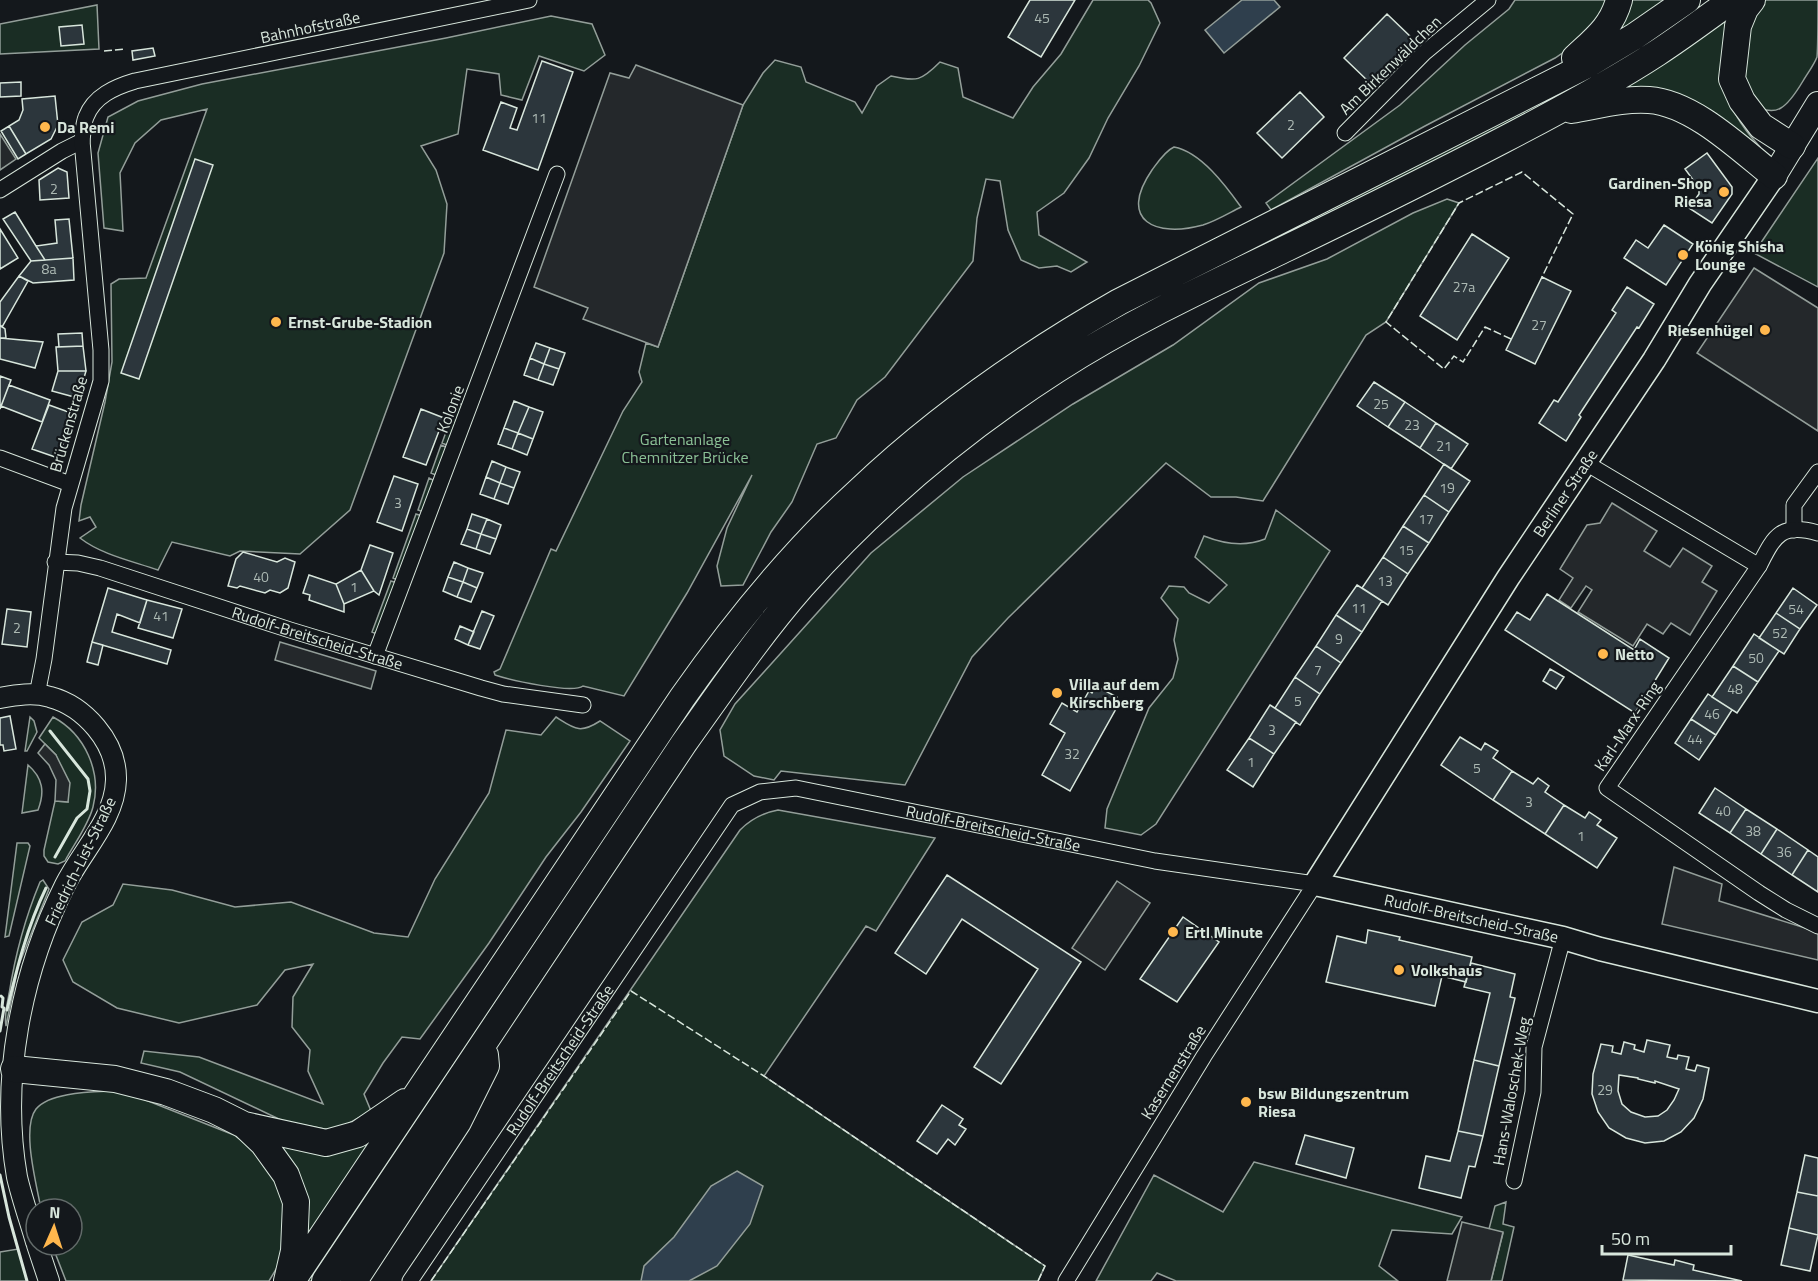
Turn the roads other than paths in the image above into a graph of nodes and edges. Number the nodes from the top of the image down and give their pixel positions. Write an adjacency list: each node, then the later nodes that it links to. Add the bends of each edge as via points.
1 (529, 0): 8 (street, Bahnhofstraße, via 135,81)
2 (1488, 0): 11 (street, Am Birkenwäldchen, via 1424,52)
3 (1619, 0): 7 (highway, via 1616,13 1597,39)
4 (1687, 0): 7 (highway, via 1635,36)
5 (1732, 0): 10 (highway, via 1656,54)
6 (1752, 0): 13 (highway, via 1738,26 1732,79 1742,101 1761,126)
7 (1540, 89): 35 (highway, via 1070,330 985,387 874,477 761,594 719,646 587,837)
8 (101, 95): 12 (street, Brückenstraße, via 86,117)
9 (1818, 104): 13 (main road, Berliner Straße)
10 (1559, 111): 15 (highway, via 1638,99 1665,103 1705,123); 33 (highway, via 1124,330 1054,371 941,454 857,530 802,587 741,664)
11 (1345, 133)
12 (82, 141): 16 (street); 20 (street, Brückenstraße, via 101,381)
13 (1792, 146): 15 (main road, Berliner Straße)
14 (557, 174): 25 (street, Kolonie)
15 (1774, 176): 18 (main road, Berliner Straße)
16 (0, 190)
17 (0, 458): 20 (street)
18 (1586, 463): 24 (street); 29 (main road, Berliner Straße, via 1469,638)
19 (1818, 472): 21 (street, via 1794,505)
20 (70, 484): 23 (street, Brückenstraße)
21 (1794, 530): 22 (street); 24 (street, Karl-Marx-Ring, via 1774,538)
22 (1818, 533)
23 (56, 562): 25 (street, Rudolf-Breitscheid-Straße, via 100,568); 26 (street, Brückenstraße)
24 (1758, 566): 30 (street, Karl-Marx-Ring, via 1607,788 1759,893)
25 (375, 656): 28 (street, Rudolf-Breitscheid-Straße, via 503,694)
26 (37, 695): 27 (street, Friedrich-List-Straße); 34 (street, Friedrich-List-Straße, via 49,696 87,717 107,744 116,782 109,810 66,884 34,961 20,1019)
27 (0, 698)
28 (583, 705)
29 (1315, 884): 31 (main road, Rudolf-Breitscheid-Straße); 45 (street, Rudolf-Breitscheid-Straße, via 1155,861 796,788 760,792 741,800 732,805); 46 (street, Kasernenstraße)
30 (1818, 926)
31 (1563, 938): 32 (main road, Rudolf-Breitscheid-Straße); 37 (street, Hans-Waloschek-Weg, via 1534,1047 1533,1092)
32 (1818, 1001)
33 (484, 1041): 43 (highway); 44 (highway, via 486,1066 458,1122)
34 (14, 1070): 36 (highway, via 116,1079 166,1092); 38 (street, Friedrich-List-Straße, via 12,1127)
35 (422, 1088): 36 (highway, via 358,1134 326,1143); 42 (highway)
36 (244, 1125): 41 (highway, via 286,1175 296,1202 294,1251)
37 (1514, 1181)
38 (24, 1202)
39 (41, 1257): 40 (street, Friedrich-List-Straße)
40 (49, 1281)
41 (287, 1281)
42 (292, 1281)
43 (325, 1281)
44 (354, 1281)
45 (410, 1281)
46 (1066, 1281)

